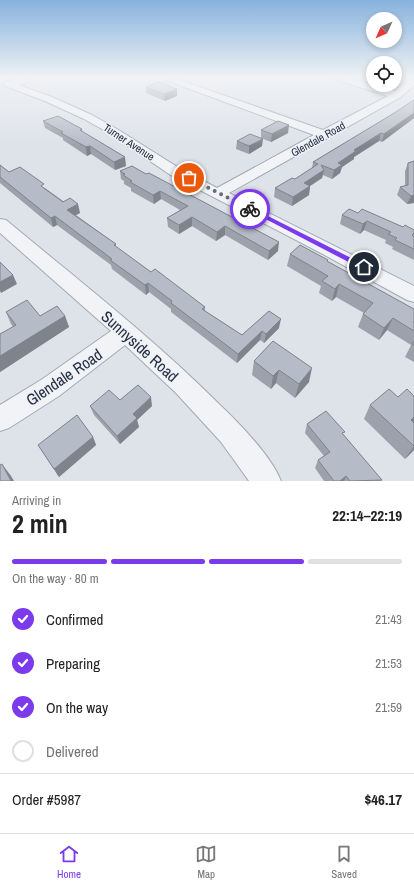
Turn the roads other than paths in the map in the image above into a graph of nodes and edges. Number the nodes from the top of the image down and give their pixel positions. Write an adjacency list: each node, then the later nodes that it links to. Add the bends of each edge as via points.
1 (54, 100): 5 (street, Turner Avenue, via 112,131 164,165)
2 (227, 100): 4 (street)
3 (388, 100): 4 (street, Glendale Road)
4 (325, 135): 5 (street, Glendale Road)
5 (218, 193): 7 (street, Turner Avenue)
6 (3, 229): 8 (street, Sunnyside Road)
7 (414, 295)
8 (126, 332): 9 (street, Glendale Road, via 50,388); 10 (street, Sunnyside Road, via 184,385 230,433)
9 (0, 419)
10 (267, 481)

